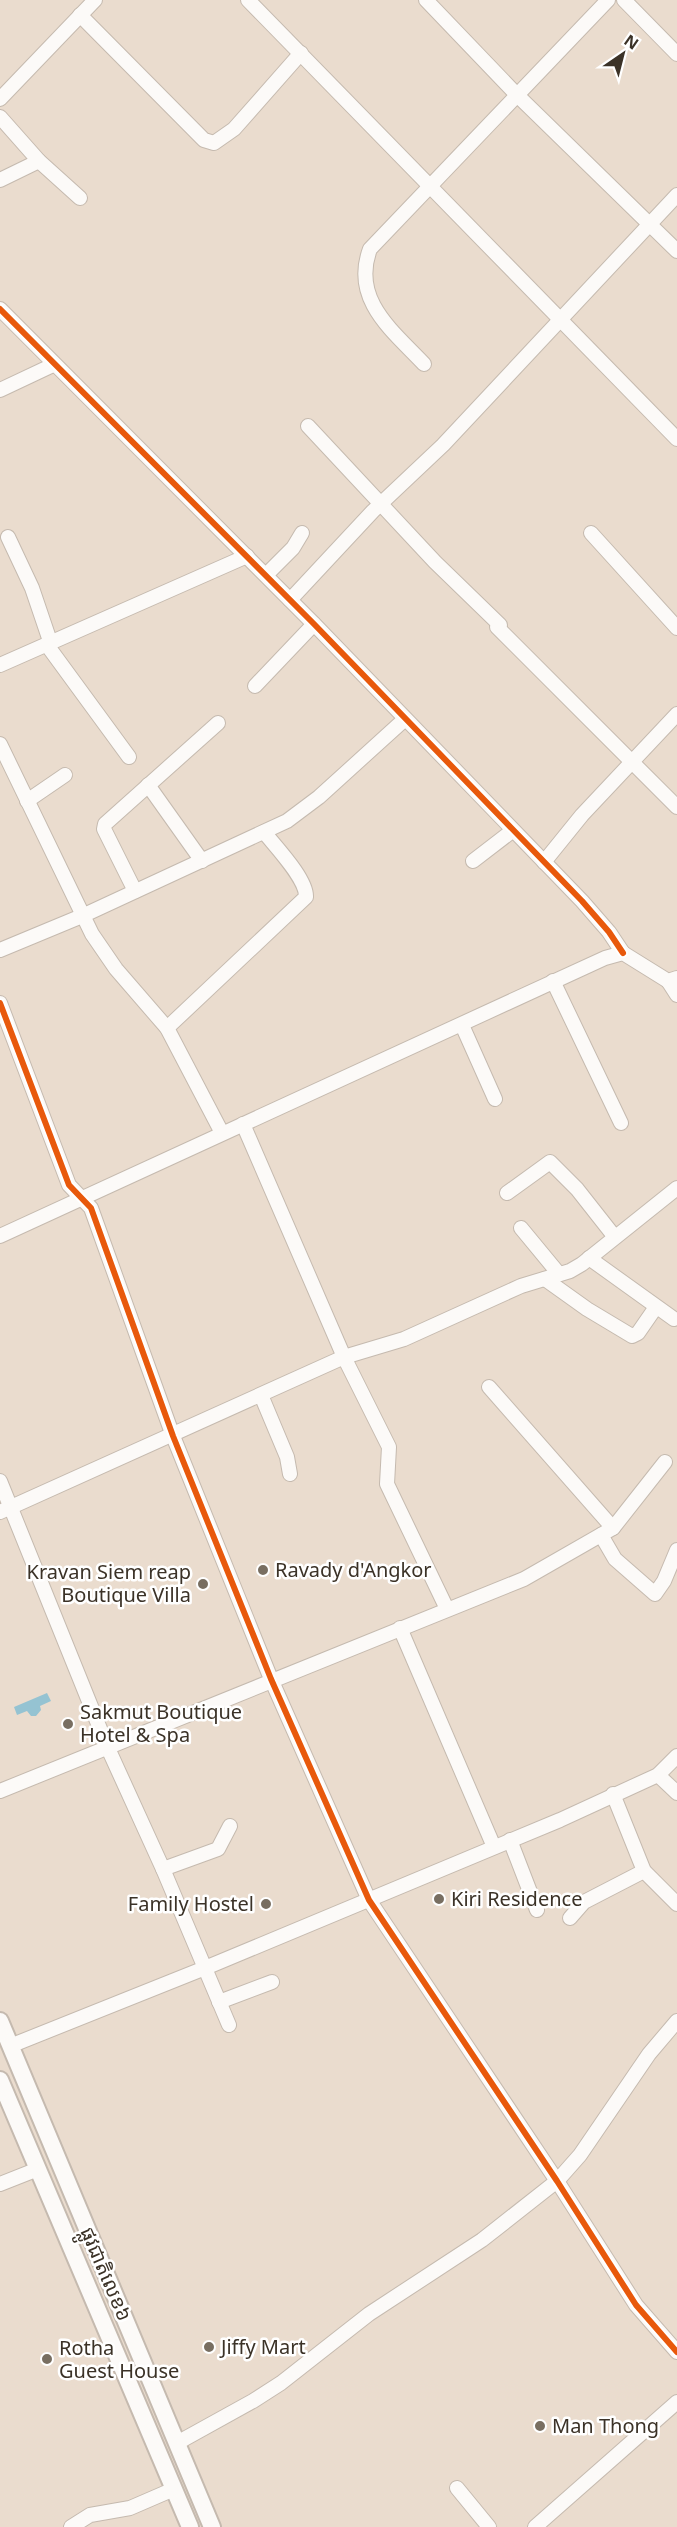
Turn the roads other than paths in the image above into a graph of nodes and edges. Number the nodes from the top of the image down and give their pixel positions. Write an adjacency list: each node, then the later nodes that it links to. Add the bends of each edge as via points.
1 (95, 0): 6 (street)
2 (248, 0): 7 (street)
3 (426, 0): 9 (street)
4 (608, 0): 9 (street)
5 (624, 0): 8 (street)
6 (80, 15): 7 (street, via 204,140 214,143 234,129); 10 (street)
7 (301, 53): 14 (street)
8 (677, 54)
9 (516, 94): 14 (street); 17 (street)
10 (0, 99)
11 (0, 117): 12 (street)
12 (39, 161): 13 (street); 16 (street)
13 (0, 180)
14 (429, 186): 20 (street); 21 (street, via 370,249 366,274 371,305)
15 (677, 195): 17 (street)
16 (80, 198)
17 (650, 224): 18 (street); 20 (street)
18 (677, 251)
19 (0, 309): 22 (street)
20 (560, 318): 25 (street); 26 (street, via 443,446)
21 (424, 364)
22 (53, 365): 23 (street); 30 (street)
23 (0, 390)
24 (308, 426): 26 (street)
25 (677, 439)
26 (383, 503): 32 (street); 43 (street, via 435,562)
27 (302, 533): 31 (street)
28 (591, 533): 34 (street)
29 (8, 537): 35 (street, via 32,588)
30 (247, 556): 31 (street); 35 (street)
31 (266, 575): 32 (street)
32 (290, 600): 33 (street)
33 (314, 624): 37 (street); 39 (street)
34 (677, 628)
35 (49, 644): 36 (street); 42 (street)
36 (0, 665)
37 (255, 686)
38 (677, 714): 43 (street)
39 (405, 719): 48 (street); 49 (street, via 310,804)
40 (218, 723): 45 (street)
41 (0, 744): 46 (street)
42 (129, 757)
43 (633, 763): 47 (street); 52 (street, via 582,815)
44 (65, 776): 46 (street)
45 (148, 785): 50 (street); 53 (street, via 104,826)
46 (27, 801): 54 (street)
47 (677, 807)
48 (512, 831): 51 (street); 52 (street)
49 (264, 832): 50 (street); 62 (street, via 300,879 306,897)
50 (202, 861): 53 (street)
51 (473, 861)
52 (544, 862): 56 (street, via 609,932)
53 (135, 891): 54 (street)
54 (82, 916): 55 (street); 62 (street, via 116,969)
55 (0, 950)
56 (623, 953): 57 (street); 58 (street)
57 (673, 979): 59 (street)
58 (553, 981): 61 (street); 64 (street)
59 (677, 995)
60 (0, 1003): 69 (street, via 69,1185)
61 (462, 1025): 63 (street); 65 (street)
62 (167, 1028): 66 (street)
63 (495, 1100)
64 (621, 1123)
65 (243, 1124): 66 (street); 78 (street)
66 (222, 1133): 69 (street)
67 (677, 1188): 72 (street)
68 (507, 1193): 72 (street, via 550,1162)
69 (80, 1199): 71 (street); 81 (street, via 91,1208)
70 (520, 1228): 74 (street)
71 (0, 1236)
72 (615, 1236): 73 (street)
73 (589, 1258): 74 (street); 76 (street)
74 (559, 1274): 75 (street)
75 (545, 1279): 76 (street, via 632,1336 638,1334); 78 (street, via 404,1339)
76 (656, 1307): 77 (street)
77 (674, 1319)
78 (344, 1357): 80 (street); 88 (street, via 389,1447 387,1484)
79 (489, 1387): 86 (street)
80 (261, 1395): 81 (street); 83 (street, via 287,1457)
81 (173, 1436): 85 (street); 90 (street)
82 (665, 1462): 86 (street)
83 (290, 1474)
84 (0, 1481): 85 (street)
85 (6, 1509): 91 (street)
86 (607, 1532): 87 (street, via 615,1559 655,1594); 88 (street, via 524,1579)
87 (677, 1550)
88 (447, 1609): 89 (street)
89 (400, 1628): 90 (street); 99 (street)
90 (272, 1679): 91 (street); 102 (street)
91 (107, 1746): 94 (street); 100 (street)
92 (677, 1756): 93 (street)
93 (658, 1775): 95 (street); 96 (street)
94 (0, 1791)
95 (677, 1793)
96 (613, 1794): 98 (street); 101 (street)
97 (230, 1826): 100 (street, via 218,1849)
98 (510, 1840): 99 (street); 104 (street)
99 (494, 1847): 102 (street)
100 (163, 1869): 106 (street)
101 (644, 1871): 103 (street); 105 (street, via 584,1902)
102 (369, 1900): 106 (street); 115 (street)
103 (677, 1904)
104 (537, 1910)
105 (570, 1918)
106 (205, 1968): 108 (street); 112 (street)
107 (272, 1982): 108 (street)
108 (219, 2002): 111 (street)
109 (0, 2021): 112 (main road, ផ្លូវជាតិលេខ៦)
110 (677, 2022): 115 (street, via 649,2054 585,2148)
111 (229, 2025)
112 (10, 2046): 119 (main road, ផ្លូវជាតិលេខ៦)
113 (0, 2080): 114 (main road, ផ្លូវជាតិលេខ៦)
114 (38, 2169): 116 (street); 120 (main road, ផ្លូវជាតិលេខ៦)
115 (557, 2181): 117 (street, via 636,2305); 119 (street, via 482,2241 369,2314 281,2383)
116 (0, 2184)
117 (677, 2352)
118 (677, 2402): 127 (street)
119 (180, 2449): 120 (main road); 125 (main road, ផ្លូវជាតិលេខ៦)
120 (160, 2458): 122 (main road, ផ្លូវជាតិលេខ៦)
121 (457, 2488): 126 (street)
122 (174, 2489): 123 (street, via 130,2508 90,2515); 124 (main road, ផ្លូវជាតិលេខ៦)
123 (71, 2527)
124 (190, 2527)
125 (212, 2527)
126 (489, 2527)
127 (535, 2527)

